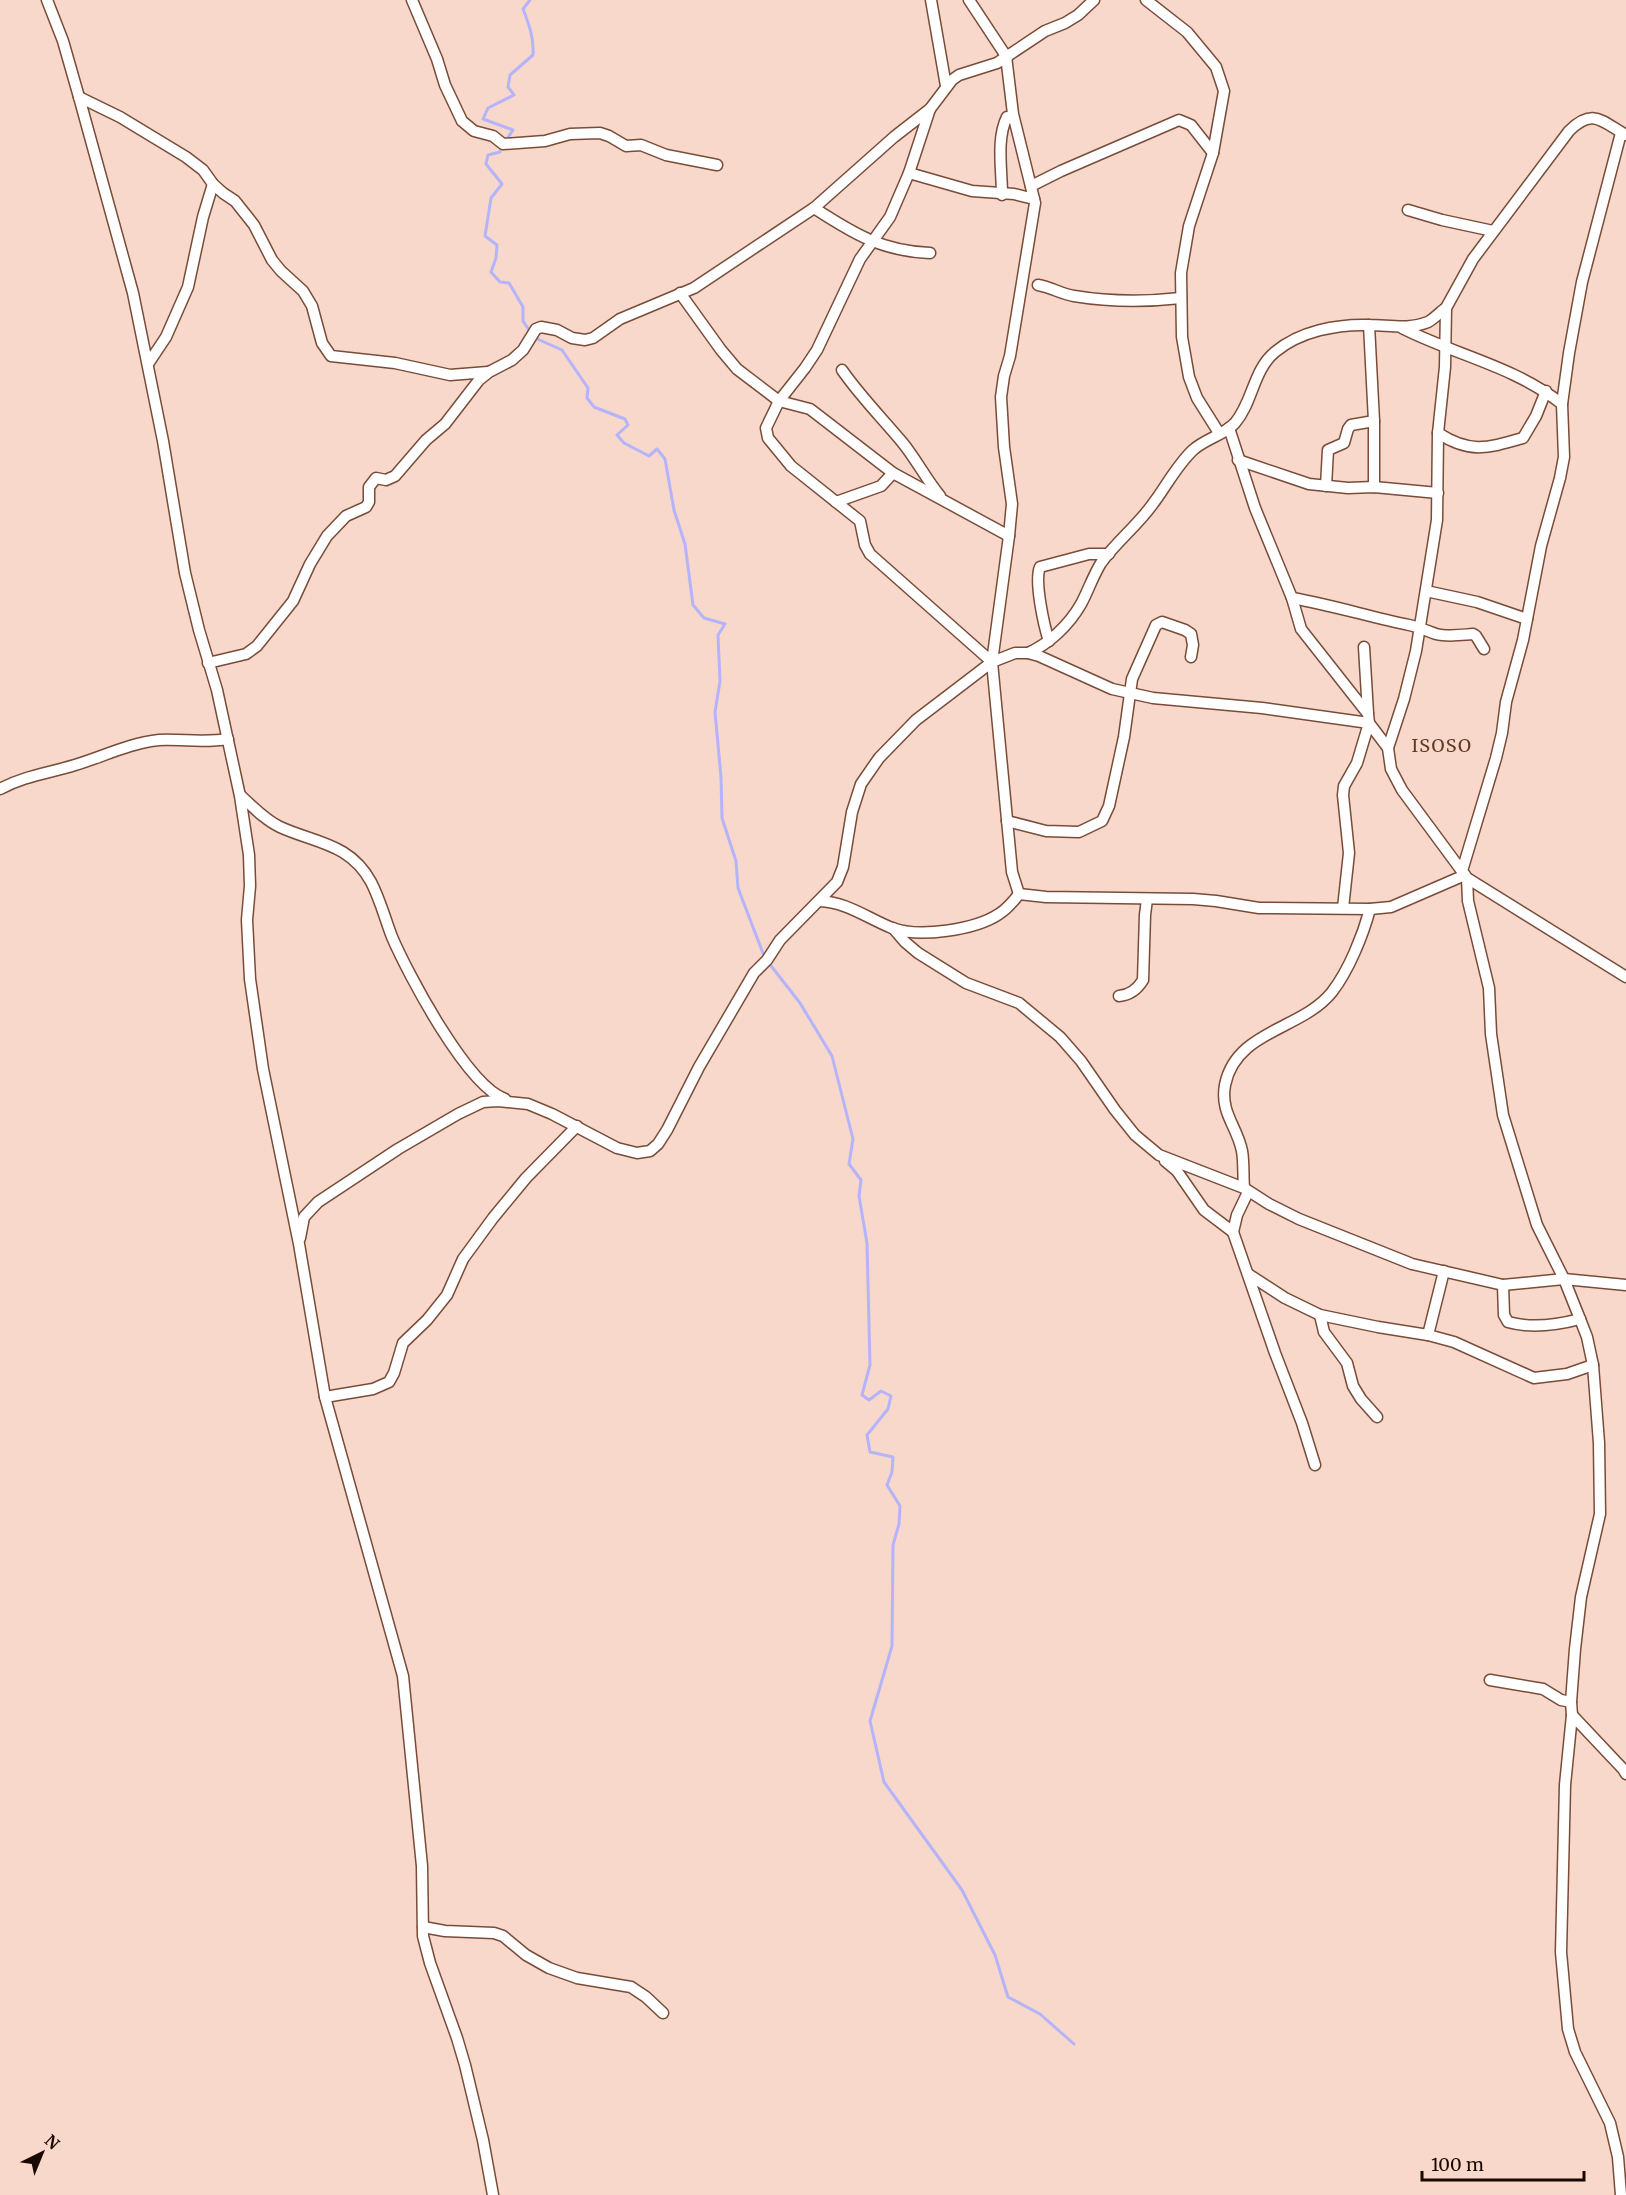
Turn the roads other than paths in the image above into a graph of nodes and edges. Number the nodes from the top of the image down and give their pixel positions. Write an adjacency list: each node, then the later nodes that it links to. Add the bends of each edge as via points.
1 (47, 0): 9 (street)
2 (412, 0): 14 (street, via 453,102 462,121 474,131 493,136 503,144 600,133 626,146 640,145 666,155)
3 (931, 0): 8 (street)
4 (969, 0): 7 (street)
5 (1094, 0): 7 (street, via 1078,15)
6 (1146, 0): 13 (street, via 1187,32 1216,67 1224,91)
7 (1005, 56): 8 (street, via 998,63 959,75); 17 (street, via 1013,114)
8 (946, 86): 10 (street)
9 (80, 97): 16 (street, via 186,157); 32 (street)
10 (930, 109): 15 (street); 20 (street)
11 (1007, 117): 18 (street, via 1001,137)
12 (1624, 134): 22 (street, via 1602,120 1590,118 1579,122); 37 (street, via 1582,282)
13 (1213, 153): 17 (street, via 1191,125 1179,120); 27 (street, via 1189,226)
14 (717, 165)
15 (909, 173): 18 (street, via 972,191); 23 (street, via 890,217)
16 (213, 184): 32 (street, via 188,288 166,337); 34 (street, via 235,201 254,225 272,260 303,291 312,306 322,343 331,356 395,363 450,375)
17 (1031, 186): 19 (street)
18 (1002, 195): 19 (street)
19 (1034, 199): 49 (street, via 1001,398 1012,504)
20 (814, 208): 23 (street, via 859,237); 26 (street, via 714,276)
21 (1408, 210): 22 (street)
22 (1493, 231): 28 (street)
23 (874, 241): 24 (street, via 906,251); 36 (street, via 851,275 817,350)
24 (930, 252)
25 (1038, 285): 27 (street, via 1075,296 1129,302)
26 (680, 293): 34 (street, via 620,319 585,340 557,330 536,329 524,350); 36 (street, via 737,369)
27 (1181, 298): 40 (street, via 1189,377)
28 (1446, 308): 30 (street, via 1429,321); 31 (street)
29 (1369, 325): 30 (street); 38 (street); 39 (street, via 1331,328 1284,345 1266,361 1240,415)
30 (1402, 328): 31 (street)
31 (1445, 346): 35 (street); 41 (street)
32 (148, 364): 61 (street, via 185,573)
33 (842, 370): 47 (street, via 904,444)
34 (489, 372): 61 (street, via 395,476 373,481 366,507 346,516 327,536 293,601 257,646 246,654)
35 (1546, 391): 37 (street); 41 (street, via 1523,438 1471,448)
36 (779, 400): 43 (street, via 810,409); 48 (street, via 766,428 768,438 791,466)
37 (1562, 404): 53 (street, via 1564,457)
38 (1374, 421): 44 (street, via 1352,425 1344,443 1328,450); 45 (street)
39 (1229, 428): 40 (street); 42 (street)
40 (1219, 433): 50 (street, via 1200,444 1181,463 1152,505)
41 (1438, 434): 46 (street)
42 (1238, 460): 44 (street); 52 (street)
43 (893, 473): 47 (street); 48 (street, via 881,486)
44 (1326, 486): 45 (street)
45 (1374, 487): 46 (street)
46 (1438, 493): 51 (street)
47 (944, 501): 49 (street)
48 (836, 502): 60 (street, via 860,521 870,554)
49 (1010, 536): 60 (street)
50 (1108, 554): 55 (street, via 1079,606); 55 (street, via 1089,554 1040,567 1039,585)
51 (1426, 591): 53 (street); 54 (street)
52 (1292, 598): 54 (street); 63 (street, via 1301,628)
53 (1527, 618): 69 (street)
54 (1420, 627): 57 (street, via 1450,636 1473,634); 65 (street)
55 (1049, 641): 58 (street)
56 (1364, 647): 63 (street)
57 (1484, 649)
58 (1028, 653): 60 (street, via 1015,653); 62 (street, via 1112,689)
59 (1191, 657): 62 (street, via 1191,634 1162,622 1156,625 1132,679)
60 (992, 662): 68 (street); 72 (street, via 916,720 879,758 861,784 837,882)
61 (208, 663): 64 (street)
62 (1131, 692): 63 (street, via 1153,698); 68 (street, via 1109,806 1102,821 1079,832 1046,831)
63 (1368, 718): 65 (street); 73 (street, via 1357,763 1344,786 1348,854)
64 (228, 739): 66 (street, via 145,743); 67 (street)
65 (1388, 748): 69 (street, via 1391,769 1402,790)
66 (0, 789)
67 (240, 796): 78 (street, via 279,827 340,849 363,869 404,960 443,1031 482,1084 493,1094); 83 (street, via 249,855 247,920 252,998)
68 (1007, 821): 70 (street)
69 (1465, 874): 74 (street, via 1391,907); 76 (street); 86 (street, via 1490,988 1491,1034 1503,1115 1537,1225)
70 (1018, 894): 71 (street); 75 (street, via 998,915 970,926 932,932)
71 (1147, 899): 73 (street, via 1216,901 1259,908); 77 (street, via 1143,981 1127,995)
72 (819, 901): 75 (street, via 859,911); 79 (street, via 754,973 658,1144 650,1151 637,1153 616,1148)
73 (1343, 908): 74 (street)
74 (1370, 909): 81 (street, via 1359,942 1332,992 1316,1007 1251,1044 1230,1070 1224,1103 1241,1150)
75 (893, 928): 80 (street, via 918,953 966,983 1019,1003 1060,1037 1135,1135)
76 (1626, 977)
77 (1119, 996)
78 (514, 1102): 79 (street, via 536,1107); 83 (street, via 483,1102 398,1149 311,1208 304,1217)
79 (577, 1126): 93 (street, via 493,1218 463,1259 447,1295 403,1343 389,1382 373,1389)
80 (1159, 1155): 81 (street); 82 (street, via 1177,1171 1204,1210)
81 (1246, 1190): 82 (street); 84 (street, via 1343,1238)
82 (1233, 1232): 85 (street)
83 (299, 1244): 93 (street)
84 (1444, 1271): 87 (street); 91 (street)
85 (1248, 1274): 89 (street); 95 (street)
86 (1564, 1280): 87 (street); 88 (street); 90 (street)
87 (1503, 1285): 90 (street, via 1504,1315 1508,1322 1550,1326)
88 (1626, 1285)
89 (1320, 1315): 91 (street); 94 (street, via 1324,1332 1347,1363 1353,1386)
90 (1580, 1319): 92 (street)
91 (1428, 1335): 92 (street, via 1454,1342 1534,1378 1567,1374)
92 (1593, 1365): 97 (street, via 1600,1515 1581,1597)
93 (326, 1397): 100 (street, via 403,1676 422,1866)
94 (1377, 1417)
95 (1315, 1465)
96 (1490, 1680): 97 (street, via 1543,1689)
97 (1571, 1702): 98 (street)
98 (1572, 1715): 99 (street); 103 (street, via 1565,1785 1564,2003 1575,2052 1610,2123)
99 (1626, 1774)
100 (423, 1928): 101 (street, via 502,1936 549,1968 578,1978 631,1987); 102 (street, via 430,1963 465,2065)
101 (663, 2013)
102 (493, 2195)
103 (1621, 2195)

